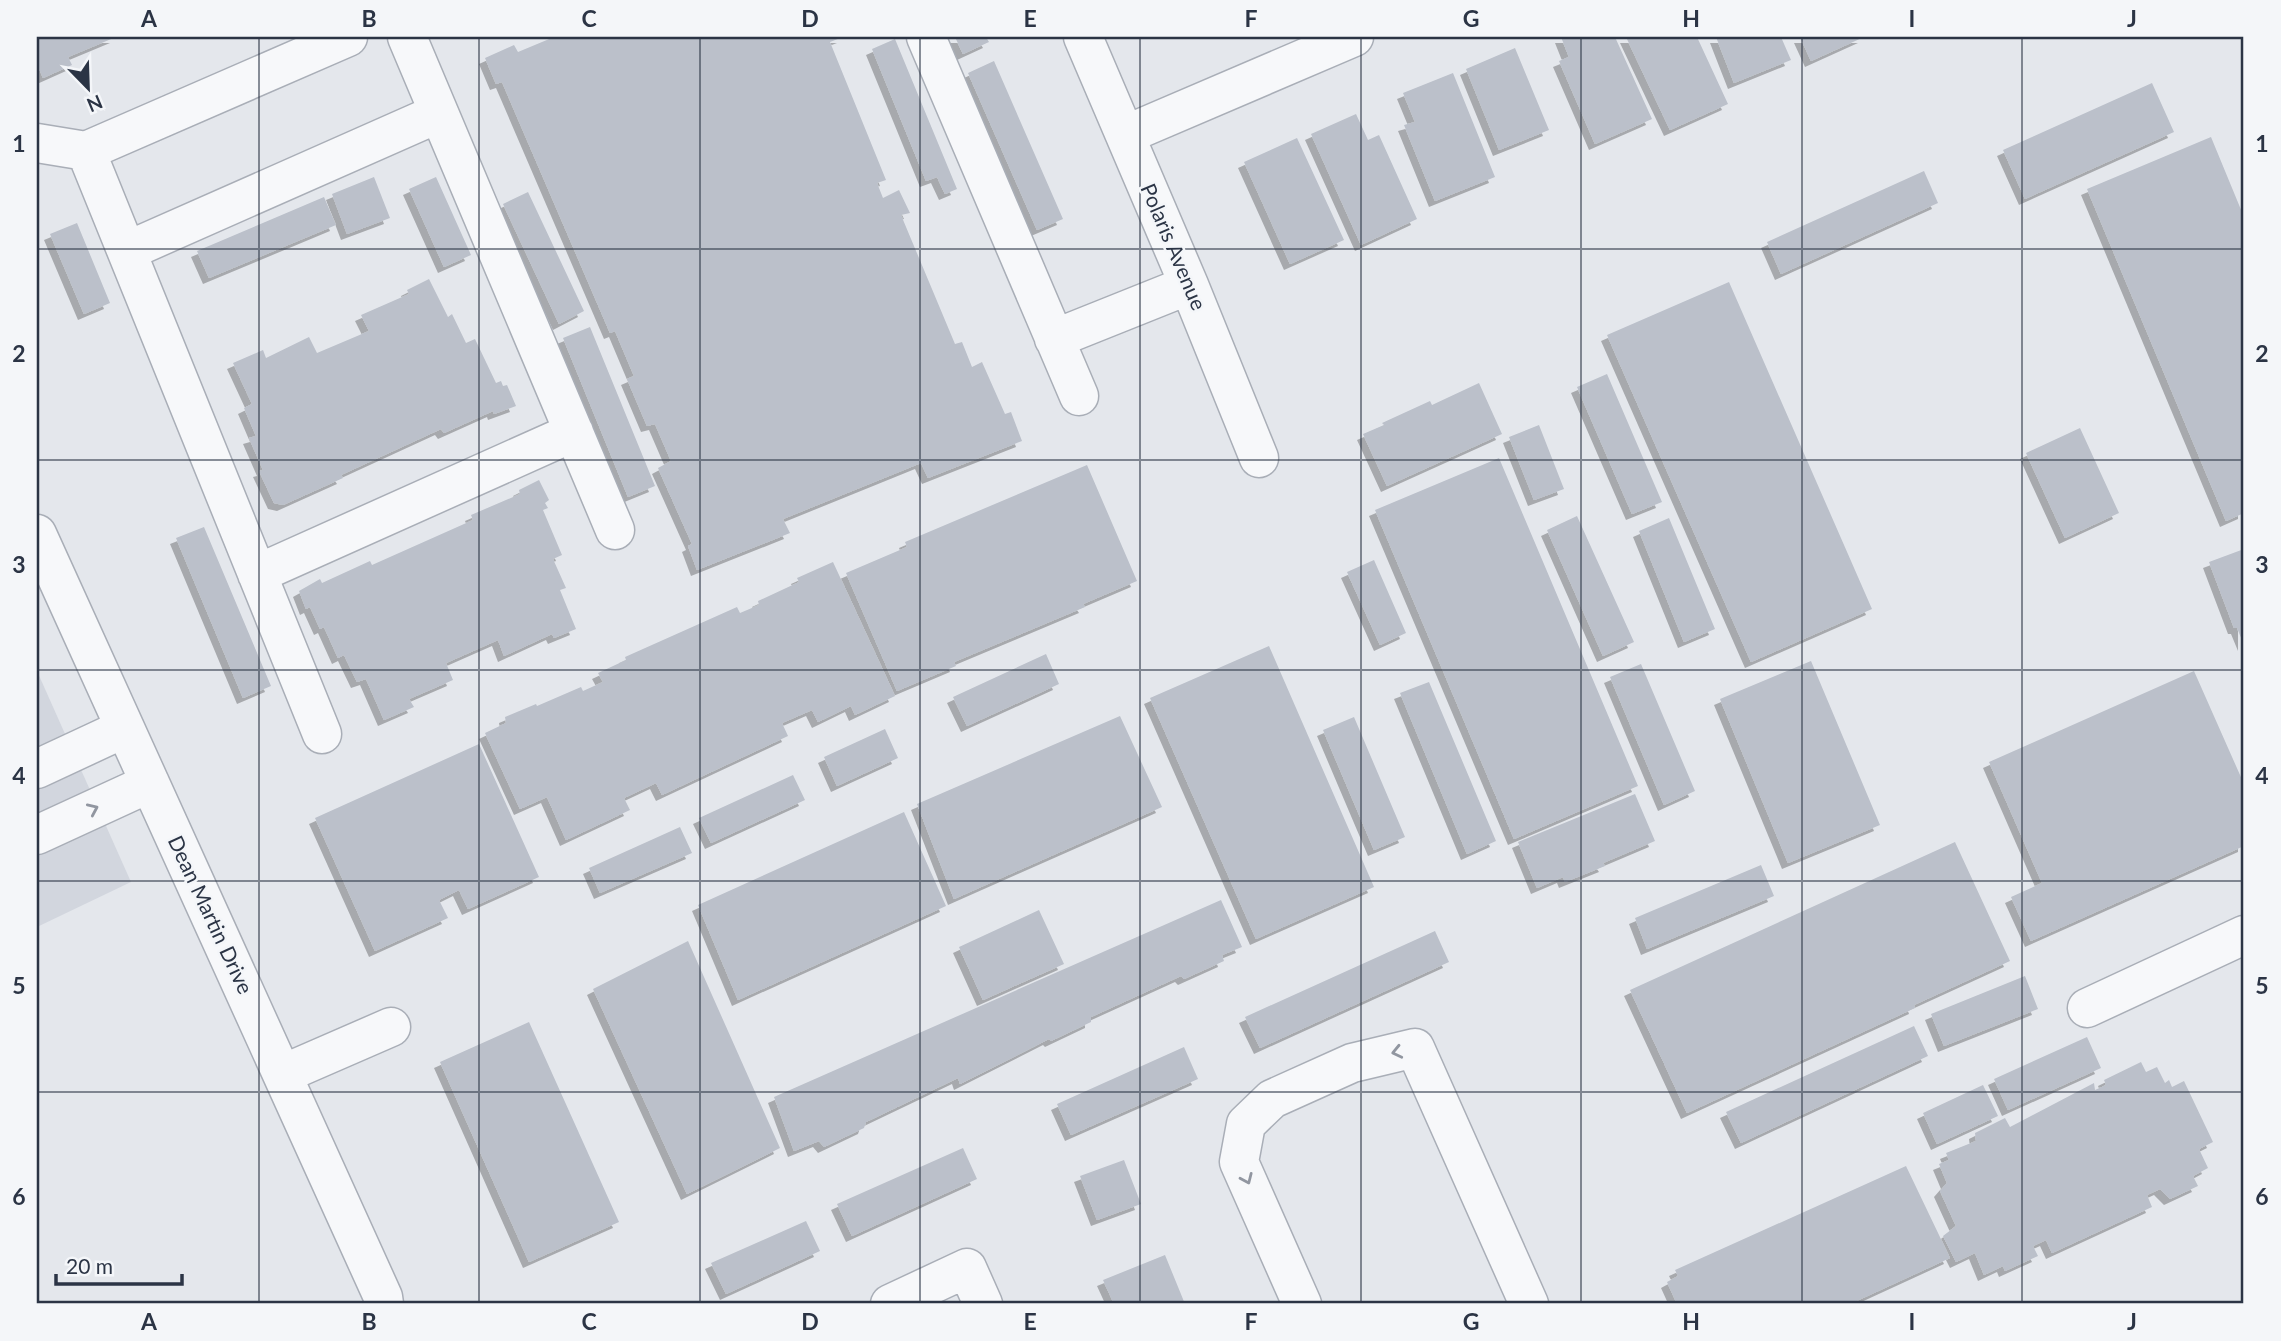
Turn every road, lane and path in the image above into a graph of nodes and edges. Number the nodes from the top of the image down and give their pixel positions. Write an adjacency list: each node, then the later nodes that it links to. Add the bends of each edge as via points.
1 (348, 37): 9 (street)
2 (407, 37): 6 (street)
3 (926, 37): 12 (street)
4 (1083, 37): 7 (street, Polaris Avenue)
5 (1354, 37): 7 (street)
6 (439, 113): 10 (street); 14 (street)
7 (1125, 135): 11 (street, Polaris Avenue)
8 (37, 143): 9 (street)
9 (86, 151): 10 (street)
10 (127, 251): 18 (street)
11 (1189, 285): 12 (street); 15 (street, Polaris Avenue)
12 (1054, 339): 13 (street)
13 (1079, 397)
14 (574, 432): 16 (street); 18 (street)
15 (1259, 458)
16 (615, 530)
17 (37, 534): 19 (street, Dean Martin Drive)
18 (257, 573): 20 (street)
19 (125, 728): 21 (street); 22 (street, Dean Martin Drive)
20 (322, 734)
21 (37, 769)
22 (150, 783): 23 (street, one-way to 22); 27 (street, Dean Martin Drive)
23 (37, 835)
24 (2244, 935): 25 (street)
25 (2087, 1007)
26 (391, 1027): 27 (street)
27 (283, 1074): 28 (street, Dean Martin Drive)
28 (386, 1302)
29 (890, 1304): 30 (street, via 967,1268)
30 (983, 1304)
31 (1302, 1304): 32 (street, one-way to 31, via 1415,1048 1352,1063 1272,1099 1246,1124 1239,1161)
32 (1529, 1304)

